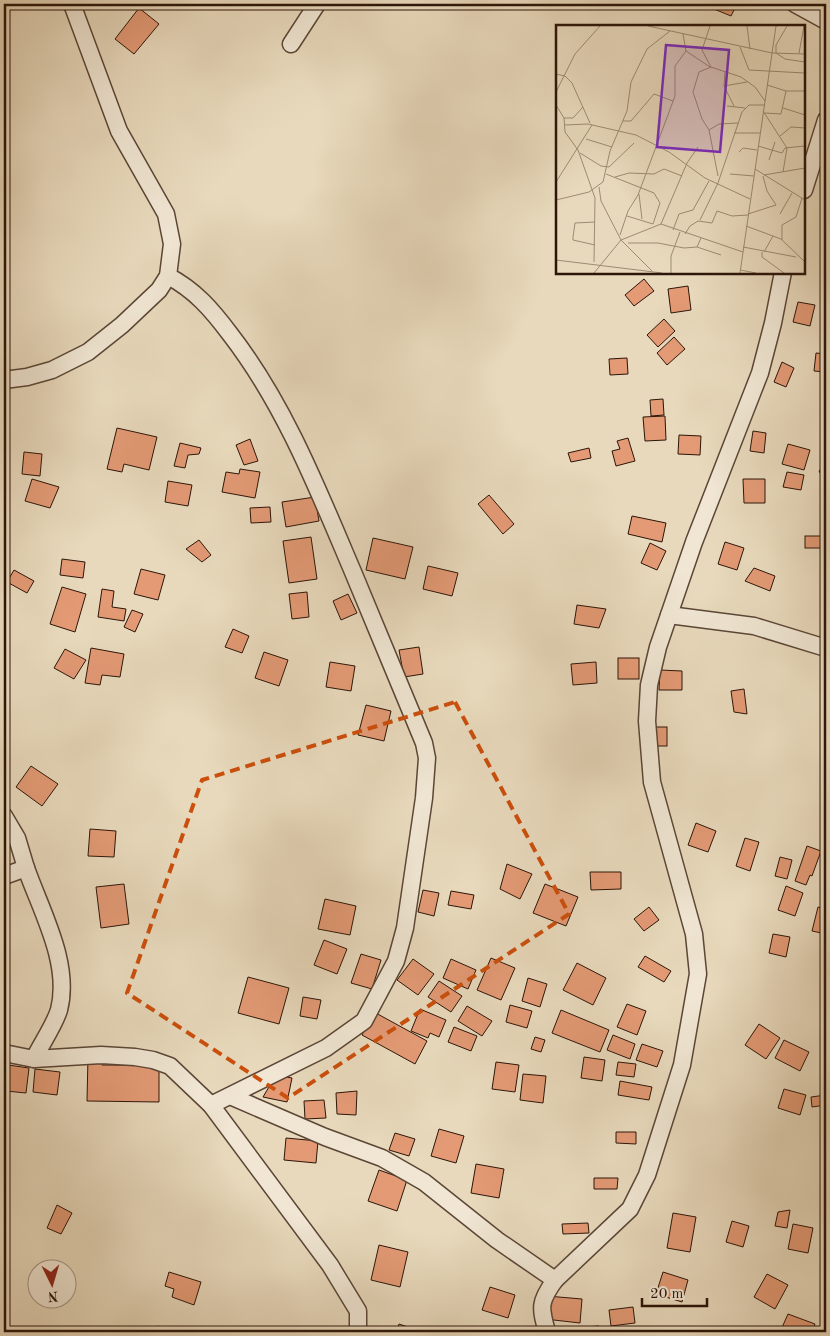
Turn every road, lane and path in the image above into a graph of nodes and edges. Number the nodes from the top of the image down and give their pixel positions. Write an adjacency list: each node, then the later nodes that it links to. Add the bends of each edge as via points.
1 (72, 4): 9 (street, via 120,131 166,214 172,244)
2 (317, 4): 5 (street)
3 (795, 4): 4 (street)
4 (826, 20)
5 (292, 44)
6 (826, 120): 7 (street)
7 (805, 187)
8 (783, 274): 11 (street, via 760,374 694,542)
9 (168, 276): 10 (street, via 159,290 122,326 88,352 52,370 27,378); 18 (street, via 203,300 254,365 278,408 320,492 424,743 427,758 405,928 396,961 364,1021 326,1048)
10 (4, 380)
11 (670, 615): 12 (street, via 754,626); 20 (street, via 649,685 648,747 661,820 694,934 698,974 692,1018 668,1113 647,1175 630,1209)
12 (826, 648)
13 (4, 816): 14 (street, via 17,838)
14 (26, 868): 15 (street); 17 (street, via 62,974 58,1010)
15 (4, 876)
16 (4, 1053): 17 (street)
17 (34, 1059): 19 (street, via 100,1055 153,1060 170,1066)
18 (230, 1096): 19 (street); 20 (street, via 382,1158 424,1182 497,1240)
19 (212, 1105): 21 (street, via 330,1265 358,1311)
20 (555, 1280): 22 (street, via 541,1305)
21 (358, 1332)
22 (547, 1332)

